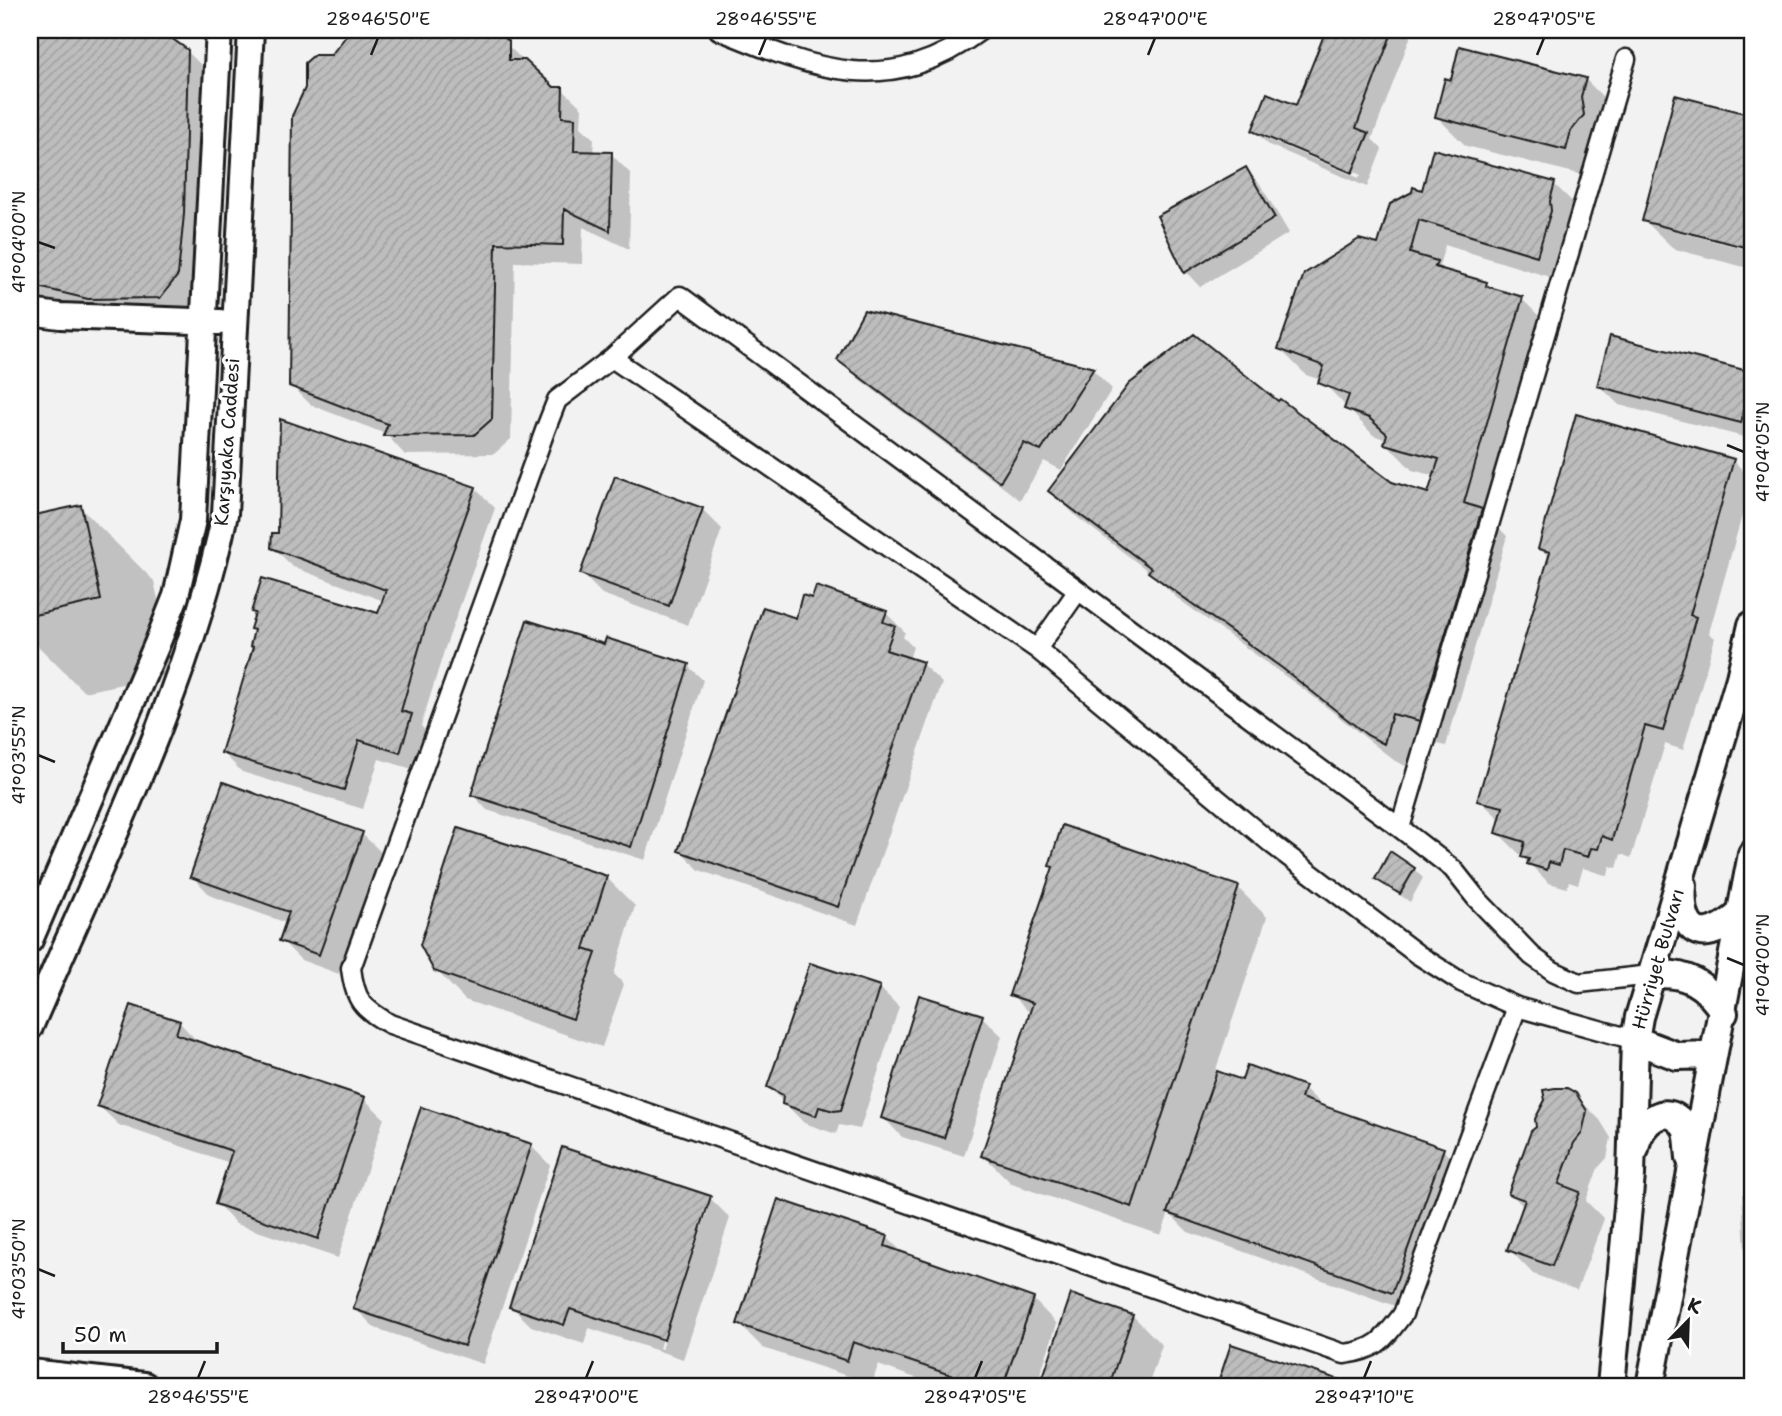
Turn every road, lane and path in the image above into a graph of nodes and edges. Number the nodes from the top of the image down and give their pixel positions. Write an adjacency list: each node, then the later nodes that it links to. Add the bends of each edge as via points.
1 (219, 30): 7 (main road, Karşıyaka Caddesi)
2 (251, 30): 8 (main road, Karşıyaka Caddesi)
3 (719, 30): 4 (street, via 810,64 853,73 889,72 926,61 954,50)
4 (981, 30)
5 (1626, 59): 13 (street)
6 (30, 312): 7 (main road)
7 (204, 321): 8 (main road); 17 (main road, Karşıyaka Caddesi, via 193,520 176,596)
8 (235, 323): 21 (main road, Karşıyaka Caddesi, via 225,514 212,575 163,713)
9 (612, 358): 10 (street, via 680,296); 12 (street); 19 (street, via 557,400 351,968 354,993 367,1011 390,1024 1344,1354 1367,1351 1403,1314)
10 (1077, 592): 12 (street); 13 (street)
11 (1752, 625): 15 (main road, Hürriyet Bulvarı)
12 (1037, 649): 19 (street, via 1272,844 1417,954 1461,982)
13 (1400, 828): 18 (street, via 1453,869 1532,956 1553,971 1579,983)
14 (1752, 854): 16 (main road)
15 (1684, 869): 16 (main road, via 1682,906 1687,925 1709,934); 18 (main road, Hürriyet Bulvarı)
16 (1740, 914): 20 (main road)
17 (30, 940)
18 (1651, 975): 20 (main road, via 1672,972 1690,979 1708,990); 22 (main road, Hürriyet Bulvarı)
19 (1517, 1007): 22 (street)
20 (1724, 1013): 23 (main road)
21 (30, 1027)
22 (1635, 1040): 23 (main road, via 1677,1056); 25 (main road, Hürriyet Bulvarı)
23 (1713, 1055): 24 (main road)
24 (1692, 1164): 25 (main road, via 1686,1129 1676,1119 1662,1115 1649,1119 1640,1129); 26 (main road)
25 (1632, 1175): 29 (main road, Hürriyet Bulvarı)
26 (1657, 1350): 30 (main road); 31 (main road)
27 (30, 1373): 28 (main road)
28 (144, 1386)
29 (1611, 1386)
30 (1650, 1386)
31 (1661, 1386)

